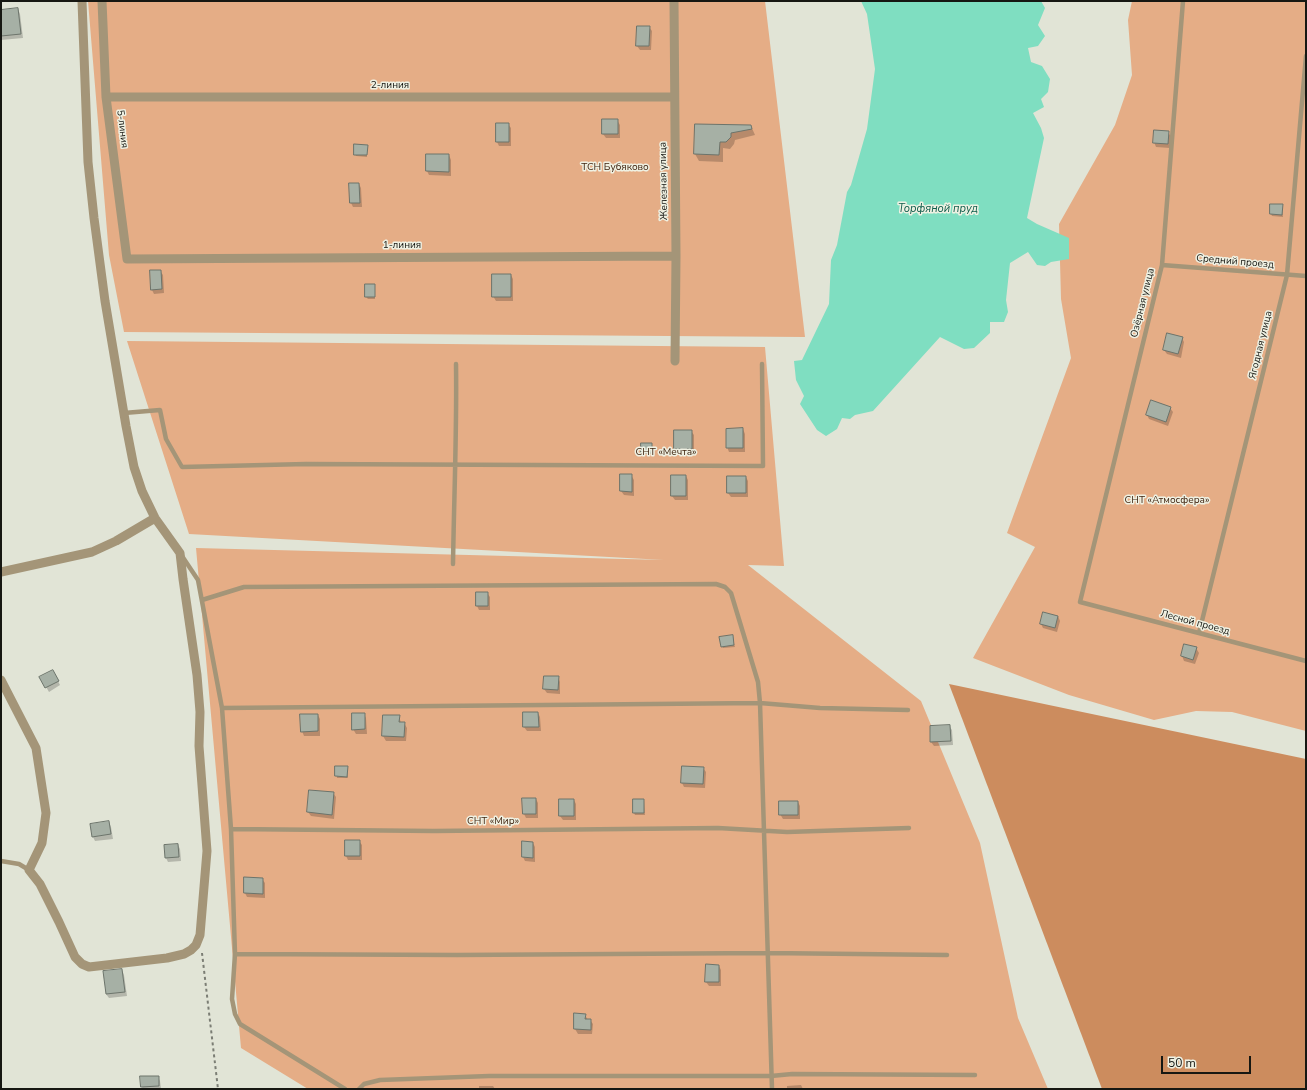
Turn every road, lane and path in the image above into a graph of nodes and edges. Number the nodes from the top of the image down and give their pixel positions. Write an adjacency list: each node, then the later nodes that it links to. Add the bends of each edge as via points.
1 (82, 1): 16 (street, via 88,162 105,301)
2 (102, 1): 6 (street, 5-линия)
3 (674, 1): 7 (street, Железная улица)
4 (1183, 1): 10 (lane, Озёрная улица)
5 (1306, 56): 11 (lane, Ягодная улица)
6 (106, 97): 7 (street, 2-линия); 9 (street, 5-линия)
7 (674, 97): 8 (street, Железная улица)
8 (676, 256): 9 (street, 1-линия); 13 (street, Железная улица)
9 (127, 259)
10 (1162, 265): 11 (lane, Средний проезд); 23 (lane, Озёрная улица)
11 (1287, 275): 12 (lane, Средний проезд); 24 (lane, Ягодная улица)
12 (1306, 276)
13 (675, 361)
14 (456, 364): 17 (lane)
15 (762, 364): 17 (lane, via 763,466)
16 (124, 413): 17 (lane, via 160,410 166,439 182,467 306,464); 18 (street, via 134,467)
17 (455, 466): 20 (lane)
18 (155, 518): 19 (street); 21 (street, via 92,552)
19 (180, 553): 22 (lane, via 198,580); 35 (street, via 198,675 200,712 199,746 207,851)
20 (453, 564)
21 (1, 572)
22 (202, 600): 27 (lane, via 244,587 716,584 725,587 731,593 758,682); 28 (lane)
23 (1080, 602): 24 (lane, Лесной проезд)
24 (1199, 633): 25 (lane, Лесной проезд)
25 (1306, 661)
26 (1, 680): 34 (street, via 36,748 45,806 42,843)
27 (760, 703): 28 (lane); 29 (lane, via 820,708); 32 (lane)
28 (222, 708): 31 (lane)
29 (908, 710)
30 (909, 828): 32 (lane, via 787,832)
31 (232, 829): 32 (lane); 37 (lane)
32 (764, 830): 36 (lane)
33 (1, 861): 34 (lane, via 19,864)
34 (29, 870): 35 (street, via 40,884 75,957 82,964 90,967 184,954 196,945)
35 (200, 935): 41 (path)
36 (767, 952): 37 (lane); 38 (lane); 40 (lane)
37 (235, 954): 42 (lane, via 232,999 240,1024)
38 (947, 955)
39 (975, 1075): 40 (lane)
40 (771, 1076): 43 (lane, via 489,1076 380,1080 364,1084); 44 (lane)
41 (218, 1089)
42 (345, 1089)
43 (359, 1089)
44 (772, 1089)

